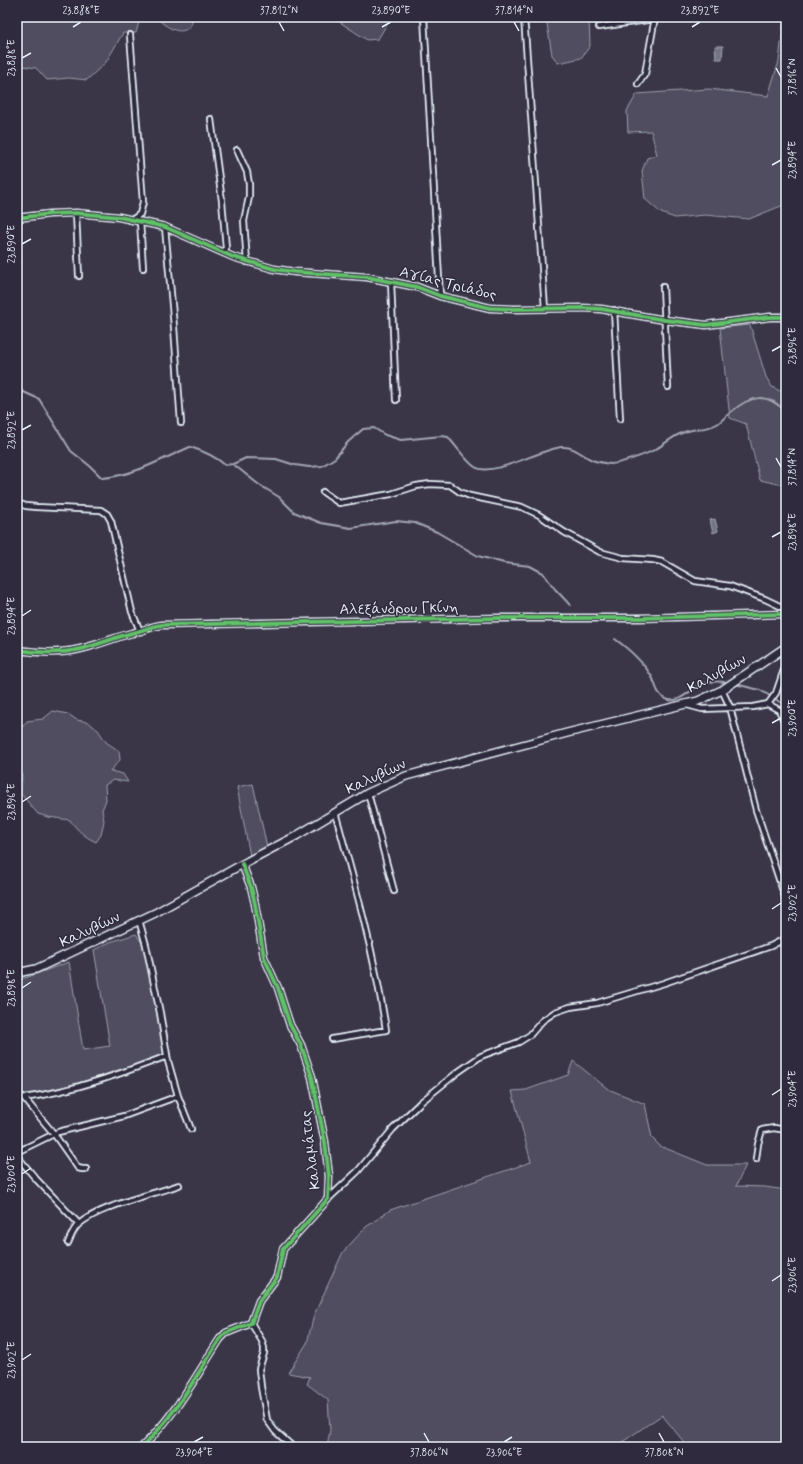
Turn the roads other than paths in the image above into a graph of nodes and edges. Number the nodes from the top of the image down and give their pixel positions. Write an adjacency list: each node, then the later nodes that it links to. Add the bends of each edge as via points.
1 (424, 17): 20 (street)
2 (524, 17): 21 (street)
3 (654, 18): 4 (street); 6 (street, via 645,74)
4 (599, 27)
5 (130, 35): 11 (street, via 143,202 140,214)
6 (638, 84)
7 (211, 119): 14 (street, via 222,201 226,248)
8 (237, 150): 15 (street, via 247,172 249,184 244,221)
9 (76, 213): 10 (street, Αγίας Τριάδος); 11 (street, Αγίας Τριάδος); 17 (street)
10 (17, 218)
11 (132, 220): 12 (street, Αγίας Τριάδος)
12 (140, 221): 13 (street, Αγίας Τριάδος); 16 (street)
13 (165, 227): 14 (street, Αγίας Τριάδος); 28 (street)
14 (224, 253): 15 (street, Αγίας Τριάδος)
15 (247, 262): 18 (street, Αγίας Τριάδος, via 295,272 367,277)
16 (143, 268)
17 (79, 276)
18 (391, 282): 20 (street, Αγίας Τριάδος, via 417,287); 26 (street)
19 (664, 287): 24 (street)
20 (440, 296): 21 (street, Αγίας Τριάδος, via 496,308)
21 (545, 309): 22 (street, Αγίας Τριάδος)
22 (614, 310): 24 (street, Αγίας Τριάδος); 27 (street)
23 (786, 317): 24 (street, Αγίας Τριάδος, via 706,325)
24 (665, 320): 25 (street)
25 (668, 387)
26 (396, 400)
27 (620, 419)
28 (181, 423)
29 (323, 492): 31 (street, via 339,504 391,494 416,486 450,485 470,496 522,507 600,552 623,558 662,562 695,581 730,586)
30 (17, 503): 33 (street, via 36,507 101,510 107,514 111,521 132,612)
31 (786, 609)
32 (786, 614): 33 (street, Αλεξάνδρου Γκίνη, via 162,625)
33 (140, 631): 35 (street, Αλεξάνδρου Γκίνη, via 61,652)
34 (786, 647): 37 (main road, Καλυβίων)
35 (17, 650)
36 (786, 664): 38 (street, via 776,693)
37 (724, 688): 39 (main road, Καλυβίων); 40 (street)
38 (770, 702): 40 (street); 41 (street, via 779,710)
39 (687, 705): 40 (street, via 702,709); 42 (main road, Καλυβίων, via 567,733 406,776)
40 (730, 708): 46 (street, via 756,810)
41 (786, 725)
42 (368, 792): 43 (main road, Καλυβίων); 45 (street)
43 (335, 812): 44 (main road, Καλυβίων); 50 (street, via 366,926 386,1030)
44 (242, 864): 47 (main road, Καλυβίων); 63 (street, Καλαμάτας, via 251,886 264,957 312,1077 325,1142 329,1176)
45 (394, 891)
46 (786, 900)
47 (139, 920): 49 (main road, Καλυβίων, via 36,969); 51 (street)
48 (786, 938): 63 (street, via 771,946 664,983 597,1003 555,1012 542,1021 530,1035 519,1042 481,1056 421,1102 393,1129 358,1171)
49 (17, 973)
50 (332, 1040)
51 (167, 1056): 53 (street); 54 (street, via 101,1080 50,1094)
52 (17, 1093): 54 (street)
53 (178, 1096): 55 (street); 57 (street, via 124,1116)
54 (24, 1098): 57 (street)
55 (191, 1129)
56 (786, 1130): 60 (street, via 762,1130)
57 (54, 1134): 58 (street); 61 (street, via 78,1168)
58 (17, 1152)
59 (17, 1156): 64 (street)
60 (756, 1160)
61 (86, 1169)
62 (179, 1185): 64 (street, via 109,1208)
63 (328, 1199): 66 (street, Καλαμάτας, via 283,1249 277,1277 259,1301)
64 (79, 1224): 65 (street)
65 (68, 1243)
66 (251, 1323): 67 (street, via 226,1333 220,1339 160,1430); 68 (street, via 264,1348 259,1369 267,1420)
67 (142, 1447)
68 (293, 1447)

